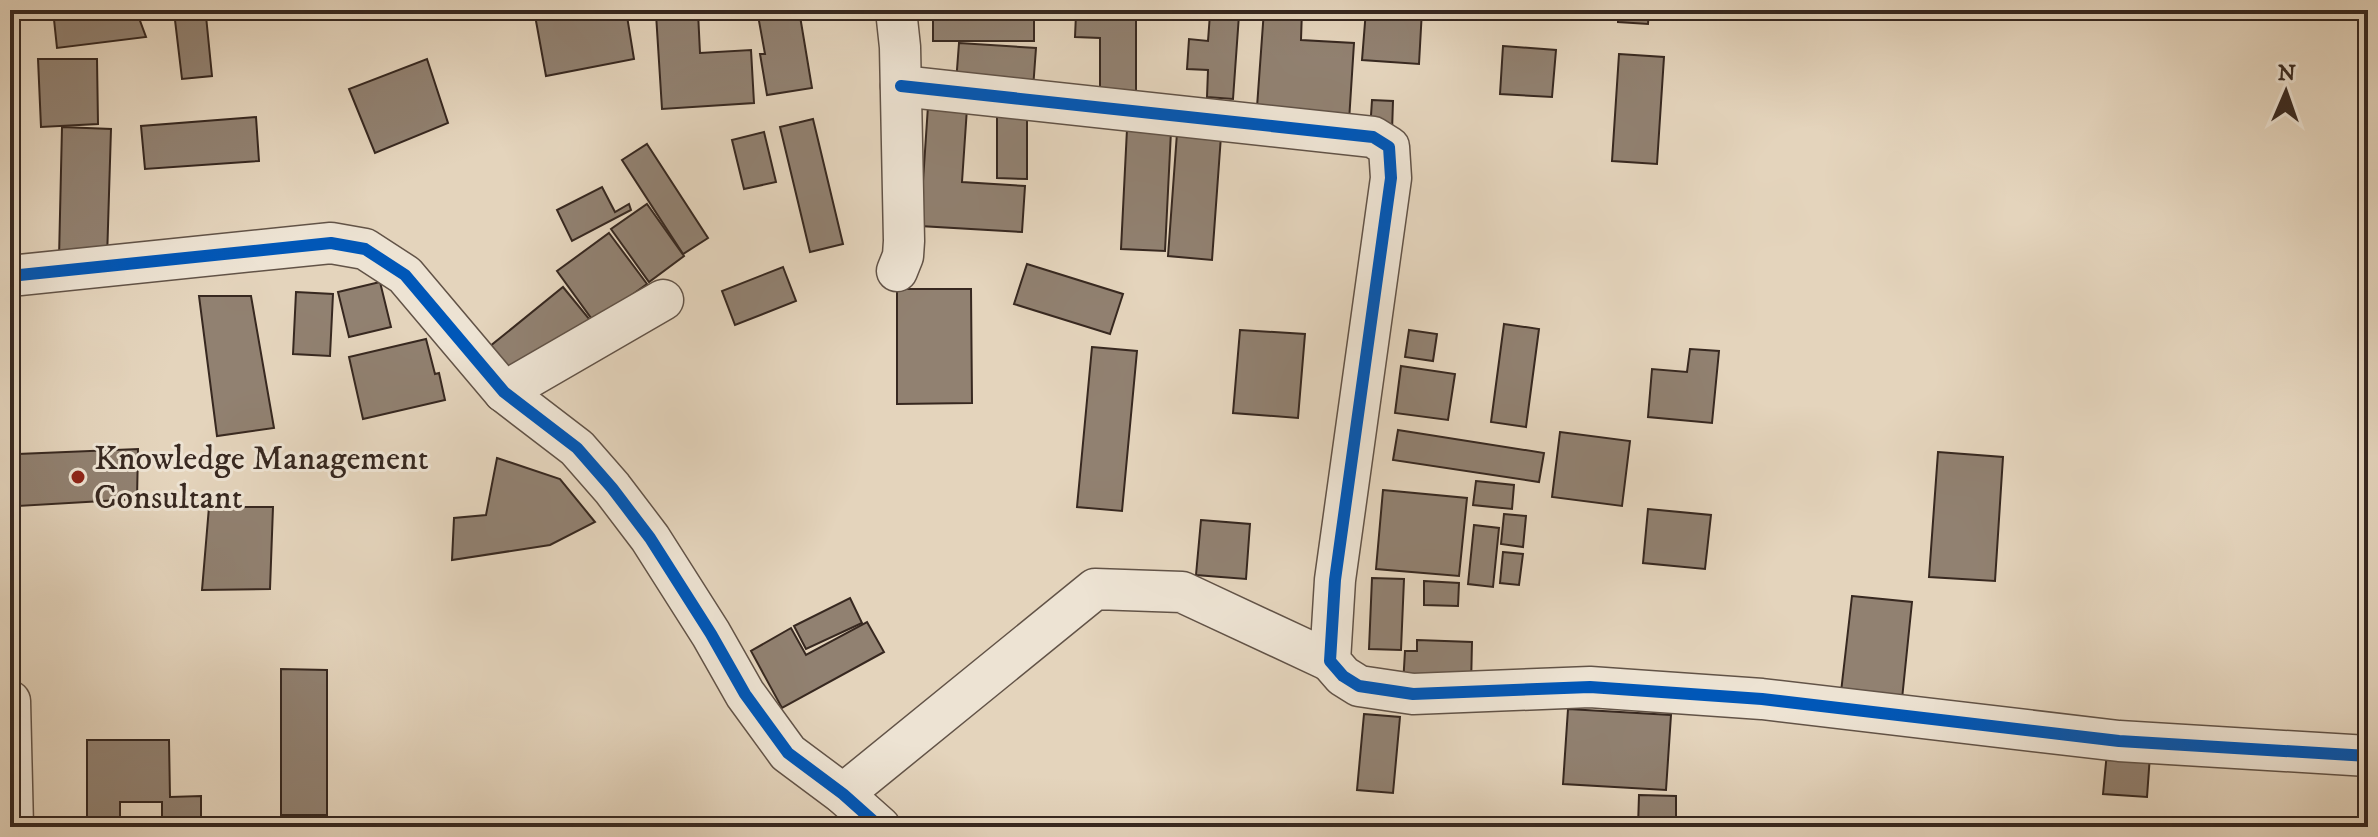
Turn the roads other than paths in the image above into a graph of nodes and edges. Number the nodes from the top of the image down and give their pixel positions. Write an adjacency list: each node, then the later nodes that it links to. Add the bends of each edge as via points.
1 (896, 10): 2 (street)
2 (901, 86): 3 (street, via 904,241); 7 (street, via 1373,137 1389,147 1391,178 1335,580)
3 (897, 271)
4 (10, 276): 6 (street, via 331,243 365,249 405,275)
5 (663, 300): 6 (street)
6 (504, 392): 10 (street, via 577,448 612,488 788,753)
7 (1330, 661): 9 (street, via 1359,686 1413,694 1590,687 1762,699 2119,741); 10 (street, via 1182,592 1095,589)
8 (10, 701): 11 (street)
9 (2368, 756)
10 (843, 794): 12 (street)
11 (13, 827)
12 (880, 827)

